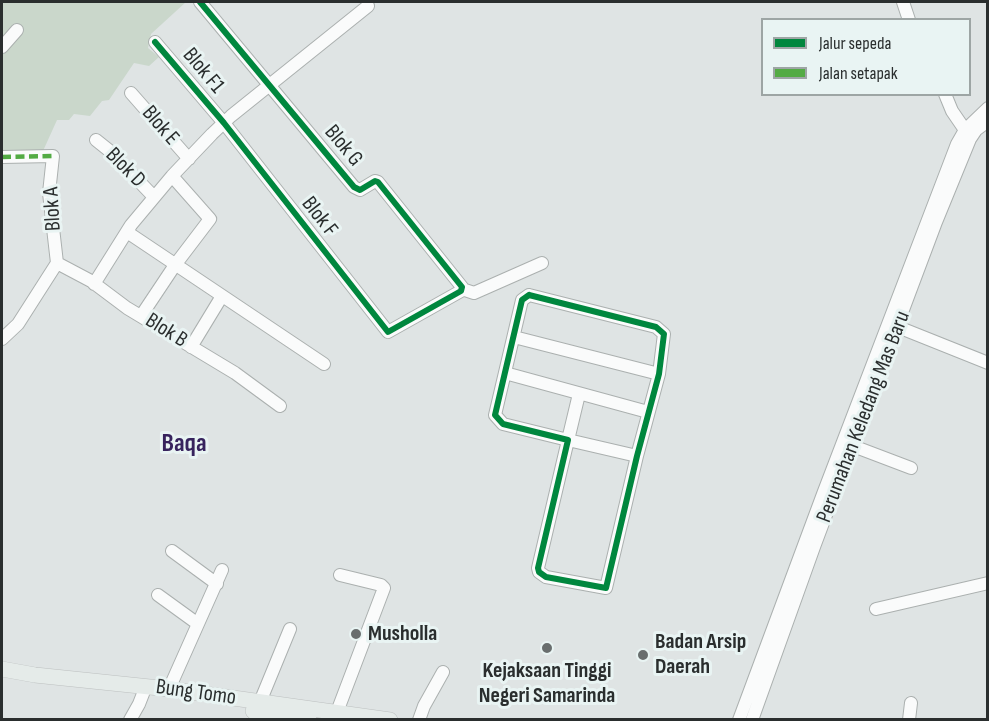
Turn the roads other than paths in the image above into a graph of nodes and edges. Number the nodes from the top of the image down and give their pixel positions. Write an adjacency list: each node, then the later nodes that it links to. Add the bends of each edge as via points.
1 (200, 2): 8 (street)
2 (903, 2): 4 (street)
3 (368, 6): 8 (street)
4 (908, 18)
5 (17, 30): 7 (street)
6 (155, 42): 13 (street, Blok F1)
7 (2, 47)
8 (269, 86): 13 (street); 25 (street, Blok G, via 356,189 378,182)
9 (131, 93): 17 (street, Blok E)
10 (946, 96): 14 (street)
11 (987, 108): 14 (street)
12 (987, 121): 14 (street, Perumahan Keledang Mas Baru)
13 (224, 123): 17 (street); 25 (street, Blok F, via 388,332)
14 (969, 132): 28 (street, Perumahan Keledang Mas Baru); 40 (street, via 942,183)
15 (96, 140): 19 (street, Blok D)
16 (2, 157): 21 (street, Blok A, via 53,156 49,193)
17 (189, 159): 18 (street)
18 (172, 176): 19 (street); 23 (street, via 210,219)
19 (154, 197): 20 (street)
20 (127, 232): 23 (street); 24 (street)
21 (57, 263): 24 (street, Blok B); 30 (street, via 18,324)
22 (542, 263): 25 (street, via 474,293)
23 (175, 265): 26 (street); 27 (street)
24 (96, 285): 27 (street, Blok B)
25 (462, 288)
26 (222, 296): 31 (street); 33 (street)
27 (141, 316): 31 (street, Blok B)
28 (898, 327): 32 (street); 40 (street, Perumahan Keledang Mas Baru)
29 (514, 337): 34 (street); 35 (street); 35 (street, via 522,300 534,295 661,330 664,334)
30 (2, 339)
31 (191, 347): 37 (street, Blok B)
32 (987, 363)
33 (324, 364)
34 (505, 373): 36 (street); 39 (street, via 497,419 503,424)
35 (659, 374): 38 (street)
36 (579, 394): 38 (street); 39 (street)
37 (280, 406)
38 (648, 412): 41 (street)
39 (568, 440): 41 (street); 41 (street, via 538,564 539,572 546,577 606,588)
40 (847, 453): 42 (street); 65 (street, via 823,494); 66 (street, Perumahan Keledang Mas Baru)
41 (637, 456)
42 (911, 468)
43 (172, 551): 47 (street)
44 (222, 570): 47 (street)
45 (340, 575): 59 (street, via 384,588)
46 (987, 583): 49 (street)
47 (217, 584): 50 (street)
48 (158, 595): 50 (street)
49 (876, 609)
50 (198, 624): 55 (street)
51 (290, 628): 57 (street)
52 (2, 669): 56 (main road, Bung Tomo)
53 (443, 672): 64 (street)
54 (2, 675): 56 (main road, Bung Tomo)
55 (169, 689): 56 (main road, Bung Tomo); 57 (main road, Bung Tomo)
56 (144, 691): 61 (street); 62 (main road, Bung Tomo)
57 (260, 702): 59 (main road, Bung Tomo)
58 (911, 703): 67 (street)
59 (337, 712): 60 (main road, Bung Tomo)
60 (371, 718): 63 (main road, Bung Tomo)
61 (130, 720)
62 (309, 720)
63 (390, 720)
64 (419, 720)
65 (739, 720)
66 (752, 720)
67 (909, 720)

